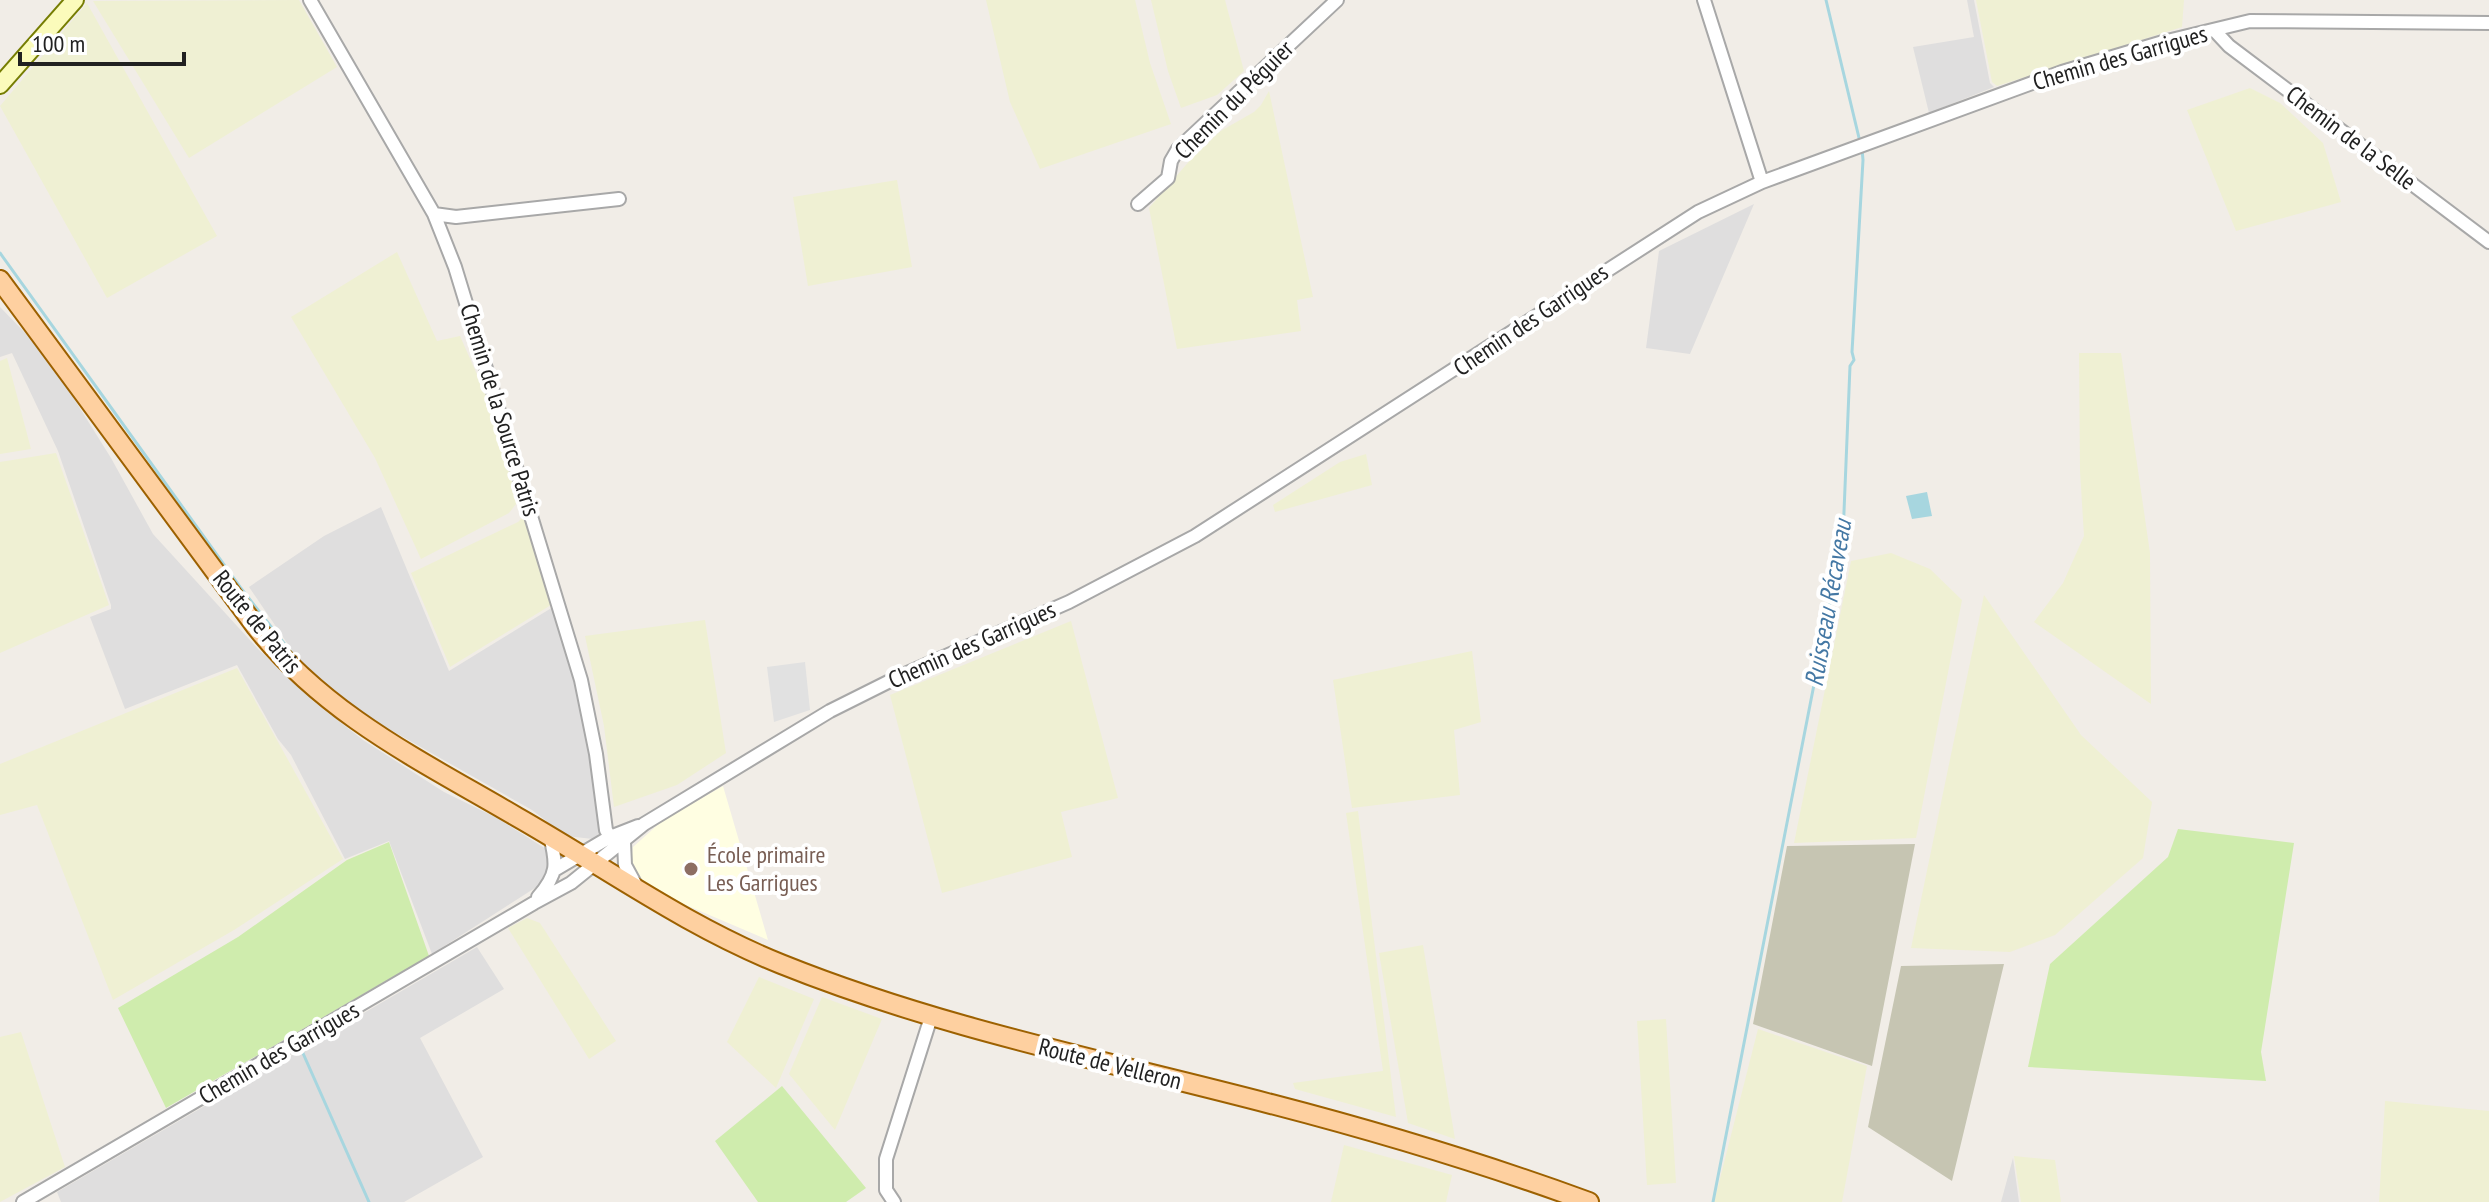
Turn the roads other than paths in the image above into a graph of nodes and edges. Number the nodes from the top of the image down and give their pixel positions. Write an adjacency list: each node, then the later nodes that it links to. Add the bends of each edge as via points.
1 (75, 0): 7 (street)
2 (310, 0): 11 (street, Chemin de la Source Patris)
3 (1337, 0): 10 (street, Chemin du Péguier, via 1178,149 1168,178)
4 (1704, 0): 8 (street)
5 (2489, 23): 6 (street, Chemin des Garrigues, via 2250,21)
6 (2215, 31): 8 (street, Chemin des Garrigues, via 2062,72); 12 (street, Chemin de la Selle)
7 (0, 85)
8 (1762, 182): 15 (street, Chemin des Garrigues, via 1687,219 1195,536 1069,602 830,711)
9 (619, 199): 11 (street, via 456,217)
10 (1138, 204)
11 (434, 214): 15 (street, Chemin de la Source Patris, via 455,267 581,680)
12 (2489, 242)
13 (0, 280): 14 (main road, Route de Patris, via 256,627 295,672 359,724)
14 (550, 836): 16 (main road, Route de Patris); 18 (street)
15 (618, 841): 16 (street, Chemin des Garrigues); 17 (street, Chemin des Garrigues); 19 (street)
16 (578, 854): 17 (main road, Route de Patris); 18 (street, Chemin des Garrigues)
17 (595, 865): 19 (main road, Route de Patris); 20 (street, Chemin des Garrigues)
18 (556, 869): 20 (street, Chemin des Garrigues)
19 (643, 895): 21 (main road, Route de Velleron, via 768,959)
20 (534, 903): 22 (street, Chemin des Garrigues)
21 (931, 1017): 23 (street, via 886,1159 886,1190); 24 (main road, Route de Velleron, via 1328,1119)
22 (23, 1202)
23 (894, 1202)
24 (1589, 1202)

